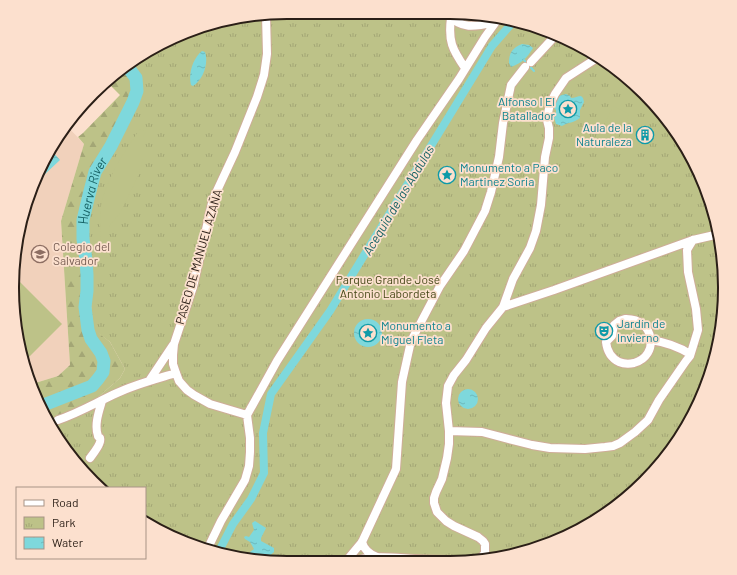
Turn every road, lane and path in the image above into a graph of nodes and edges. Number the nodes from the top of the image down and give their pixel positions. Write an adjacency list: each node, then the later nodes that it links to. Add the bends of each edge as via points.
1 (449, 19): 8 (street, via 450,40)
2 (455, 19): 4 (street, via 465,26 480,26)
3 (266, 20): 15 (street, PASEO DE MANUEL AZAÑA, via 267,54 264,75 214,199 194,287)
4 (491, 22)
5 (494, 23): 8 (street)
6 (552, 39): 24 (street, via 511,85 499,157 485,211 464,251 440,286 411,341 402,382 396,469)
7 (593, 60): 11 (street, via 566,78 550,104 547,120 549,138 536,231)
8 (465, 68): 20 (street, via 277,362)
9 (713, 235): 10 (street)
10 (693, 240): 12 (street); 16 (street, via 687,250 688,272 698,330)
11 (508, 291): 12 (street); 13 (street)
12 (518, 302): 13 (street)
13 (503, 307): 22 (street, via 448,386 446,403)
14 (651, 340): 14 (street, via 649,332 641,323 629,319 615,321 612,336 605,347 618,361 634,363 647,355); 16 (street, via 671,345)
15 (174, 344): 17 (street, PASEO DE MANUEL AZAÑA); 18 (street)
16 (690, 354): 22 (street, via 648,420 613,446 585,449 550,448 482,432)
17 (176, 373): 18 (street); 20 (street, PASEO DE MANUEL AZAÑA, via 187,390 194,395 210,404)
18 (149, 381): 19 (street, via 118,392)
19 (102, 401): 21 (street); 23 (street, via 96,429 101,440)
20 (247, 415): 25 (street, via 250,452 245,480)
21 (58, 420)
22 (449, 431): 26 (street, via 447,458 434,498 435,508 446,521 483,540)
23 (90, 458)
24 (362, 542): 27 (street); 28 (street, via 366,550)
25 (210, 545)
26 (484, 554)
27 (350, 556)
28 (374, 556)

